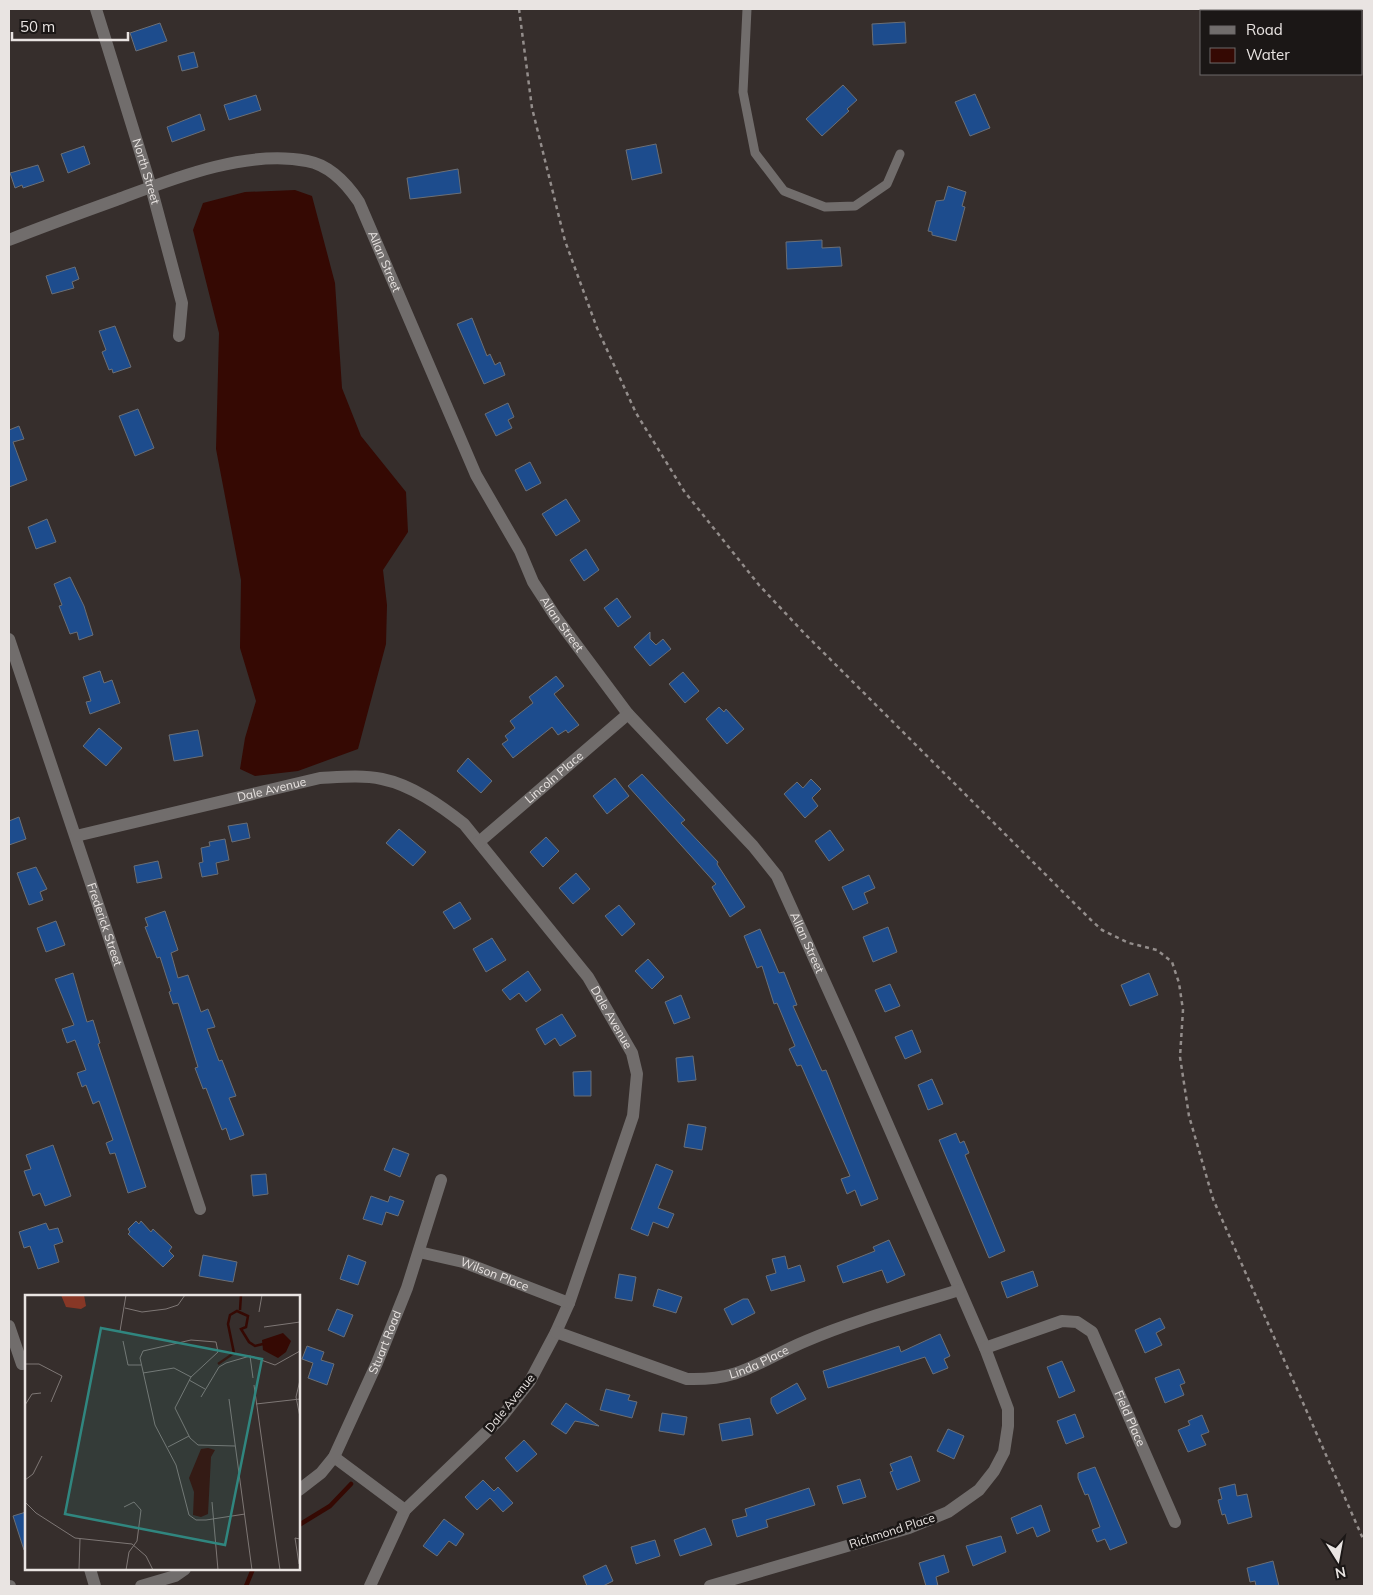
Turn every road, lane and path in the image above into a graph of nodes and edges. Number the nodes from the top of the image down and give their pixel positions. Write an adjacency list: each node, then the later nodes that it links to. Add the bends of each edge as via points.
1 (96, 9): 5 (street, North Street)
2 (519, 9): 25 (path, via 532,108 565,241 597,328 636,413 684,491 759,584 804,633 1091,920 1102,930 1130,944 1157,950 1172,962 1183,1010 1180,1057 1189,1116 1213,1199)
3 (747, 9): 4 (lane, via 743,92 755,153 784,191 825,207 856,206 887,184)
4 (900, 154)
5 (151, 187): 6 (street, Allan Street); 7 (street, North Street, via 182,303); 9 (street, Allan Street, via 201,170 285,158 309,161 330,171 348,187 359,202 476,475 550,609)
6 (9, 240)
7 (180, 336)
8 (9, 639): 10 (street, Frederick Street)
9 (628, 714): 11 (street, Lincoln Place); 15 (street, Allan Street, via 753,846 777,876)
10 (76, 836): 11 (street, Dale Avenue, via 320,778 356,776 384,779 420,795 464,824); 13 (street, Frederick Street)
11 (479, 842): 16 (street, Dale Avenue, via 588,977 632,1053 638,1074 634,1116)
12 (442, 1180): 14 (street, Stuart Road)
13 (200, 1209)
14 (419, 1252): 16 (street, Wilson Place, via 463,1262); 21 (street, Stuart Road, via 377,1364)
15 (959, 1290): 18 (street, Linda Place, via 806,1341 730,1376 708,1380 687,1379); 19 (street, Allan Street)
16 (569, 1303): 18 (street, Dale Avenue)
17 (9, 1326): 20 (street)
18 (556, 1332): 23 (street, Dale Avenue, via 530,1380 501,1418)
19 (985, 1348): 24 (street, Field Place, via 1062,1321 1077,1322 1092,1332); 31 (street, Richmond Place, via 1008,1409 1008,1426 1004,1452 978,1490 948,1512 909,1528)
20 (22, 1364)
21 (334, 1457): 22 (street, Stuart Road, via 321,1473); 23 (street)
22 (300, 1489)
23 (405, 1510): 28 (street, Dale Avenue)
24 (1175, 1522)
25 (1364, 1541)
26 (90, 1570): 29 (street)
27 (184, 1570): 30 (street, via 175,1576)
28 (370, 1584)
29 (96, 1586)
30 (141, 1586)
31 (710, 1586)

